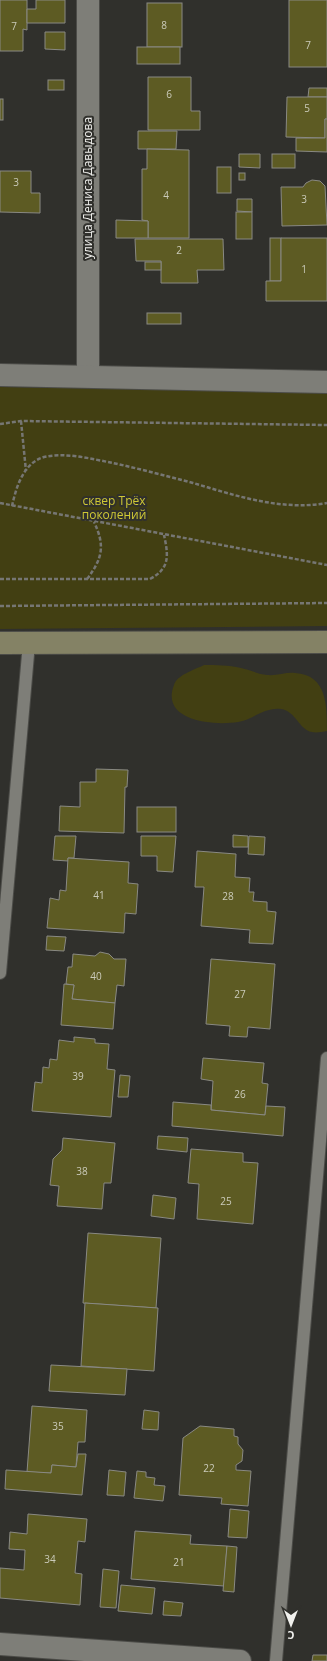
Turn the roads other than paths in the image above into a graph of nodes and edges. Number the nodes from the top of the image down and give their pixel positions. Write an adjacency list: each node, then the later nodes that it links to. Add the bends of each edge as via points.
1 (88, 0): 3 (street, улица Дениса Давыдова)
2 (0, 375): 3 (street)
3 (88, 376): 4 (street)
4 (327, 382)
5 (327, 642): 7 (street)
6 (0, 643): 7 (street)
7 (29, 643): 8 (lane)
8 (0, 973)
9 (327, 1058): 12 (lane)
10 (0, 1644): 11 (street)
11 (240, 1661)
12 (276, 1661)

